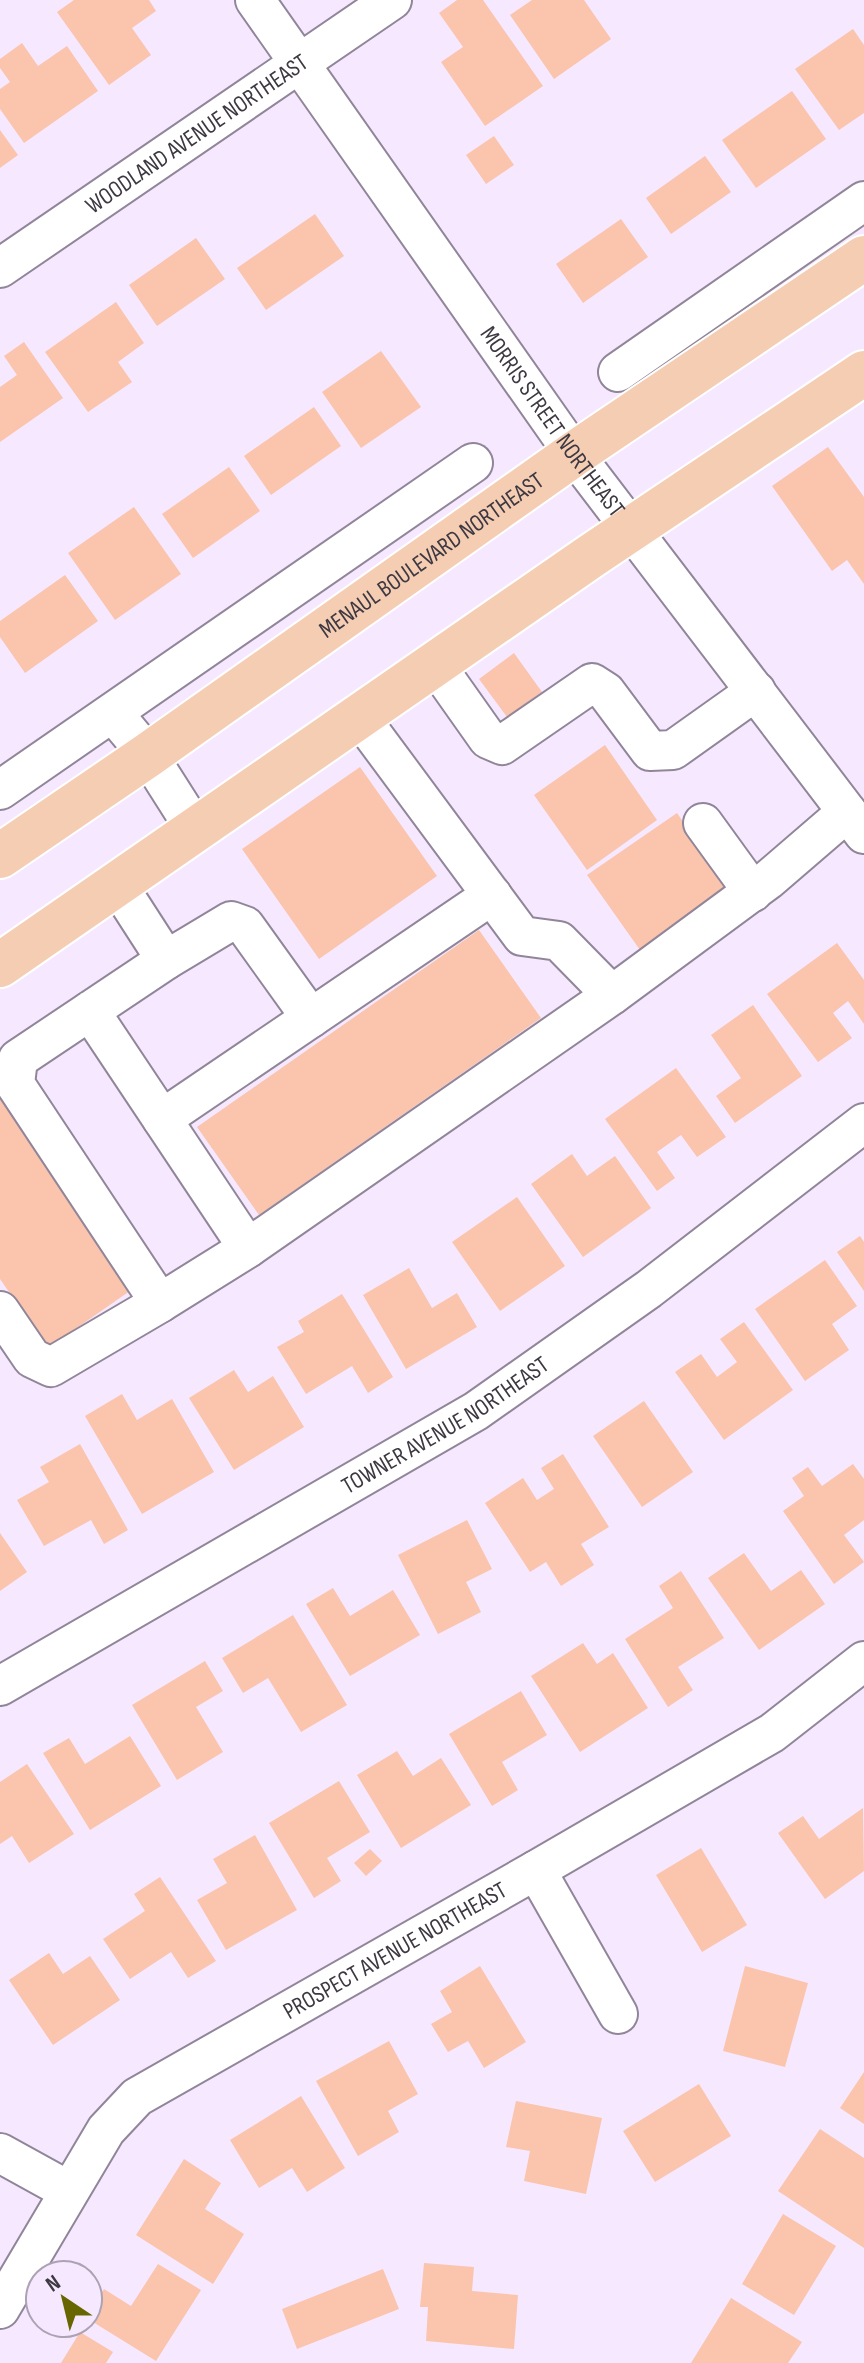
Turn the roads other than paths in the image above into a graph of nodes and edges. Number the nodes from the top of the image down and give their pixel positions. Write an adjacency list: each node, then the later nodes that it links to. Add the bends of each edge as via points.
1 (255, 0): 3 (street, MORRIS STREET NORTHEAST)
2 (392, 0): 3 (street, WOODLAND AVENUE NORTHEAST)
3 (299, 64): 6 (street, WOODLAND AVENUE NORTHEAST); 9 (street, MORRIS STREET NORTHEAST)
4 (864, 201): 7 (street)
5 (864, 258): 9 (main road, MENAUL BOULEVARD NORTHEAST)
6 (0, 268)
7 (618, 372)
8 (864, 373): 11 (main road)
9 (574, 454): 11 (street, MORRIS STREET NORTHEAST); 16 (main road, MENAUL BOULEVARD NORTHEAST)
10 (473, 463): 14 (street)
11 (632, 528): 12 (main road); 13 (street, MORRIS STREET NORTHEAST)
12 (435, 664): 13 (street, via 488,739 502,745 592,683 606,692 650,751 673,750); 15 (main road)
13 (756, 691): 19 (street, MORRIS STREET NORTHEAST)
14 (113, 713): 16 (street); 17 (street)
15 (359, 716): 20 (main road); 24 (street)
16 (148, 755): 20 (street); 21 (main road, MENAUL BOULEVARD NORTHEAST)
17 (0, 790)
18 (703, 823): 23 (street)
19 (856, 823): 23 (street)
20 (195, 829): 22 (main road)
21 (0, 856)
22 (117, 884): 25 (street); 26 (main road)
23 (753, 892): 27 (street)
24 (492, 895): 27 (street, via 522,936 559,941); 29 (street)
25 (166, 960): 28 (street); 29 (street, via 231,921 245,926)
26 (0, 965)
27 (612, 995): 33 (street)
28 (90, 1011): 30 (street); 31 (street)
29 (311, 1018): 31 (street)
30 (9, 1047): 34 (street, via 15,1084)
31 (162, 1119): 33 (street)
32 (864, 1123): 37 (street, TOWNER AVENUE NORTHEAST, via 649,1289 476,1411)
33 (248, 1248): 34 (street)
34 (160, 1303): 35 (street, via 51,1367 32,1358)
35 (0, 1311)
36 (864, 1661): 38 (street, PROSPECT AVENUE NORTHEAST, via 772,1733)
37 (0, 1686)
38 (536, 1870): 39 (street); 41 (street, PROSPECT AVENUE NORTHEAST, via 137,2097 106,2130)
39 (618, 2014)
40 (0, 2153): 41 (street)
41 (69, 2191): 42 (street, PROSPECT AVENUE NORTHEAST)
42 (0, 2309)

